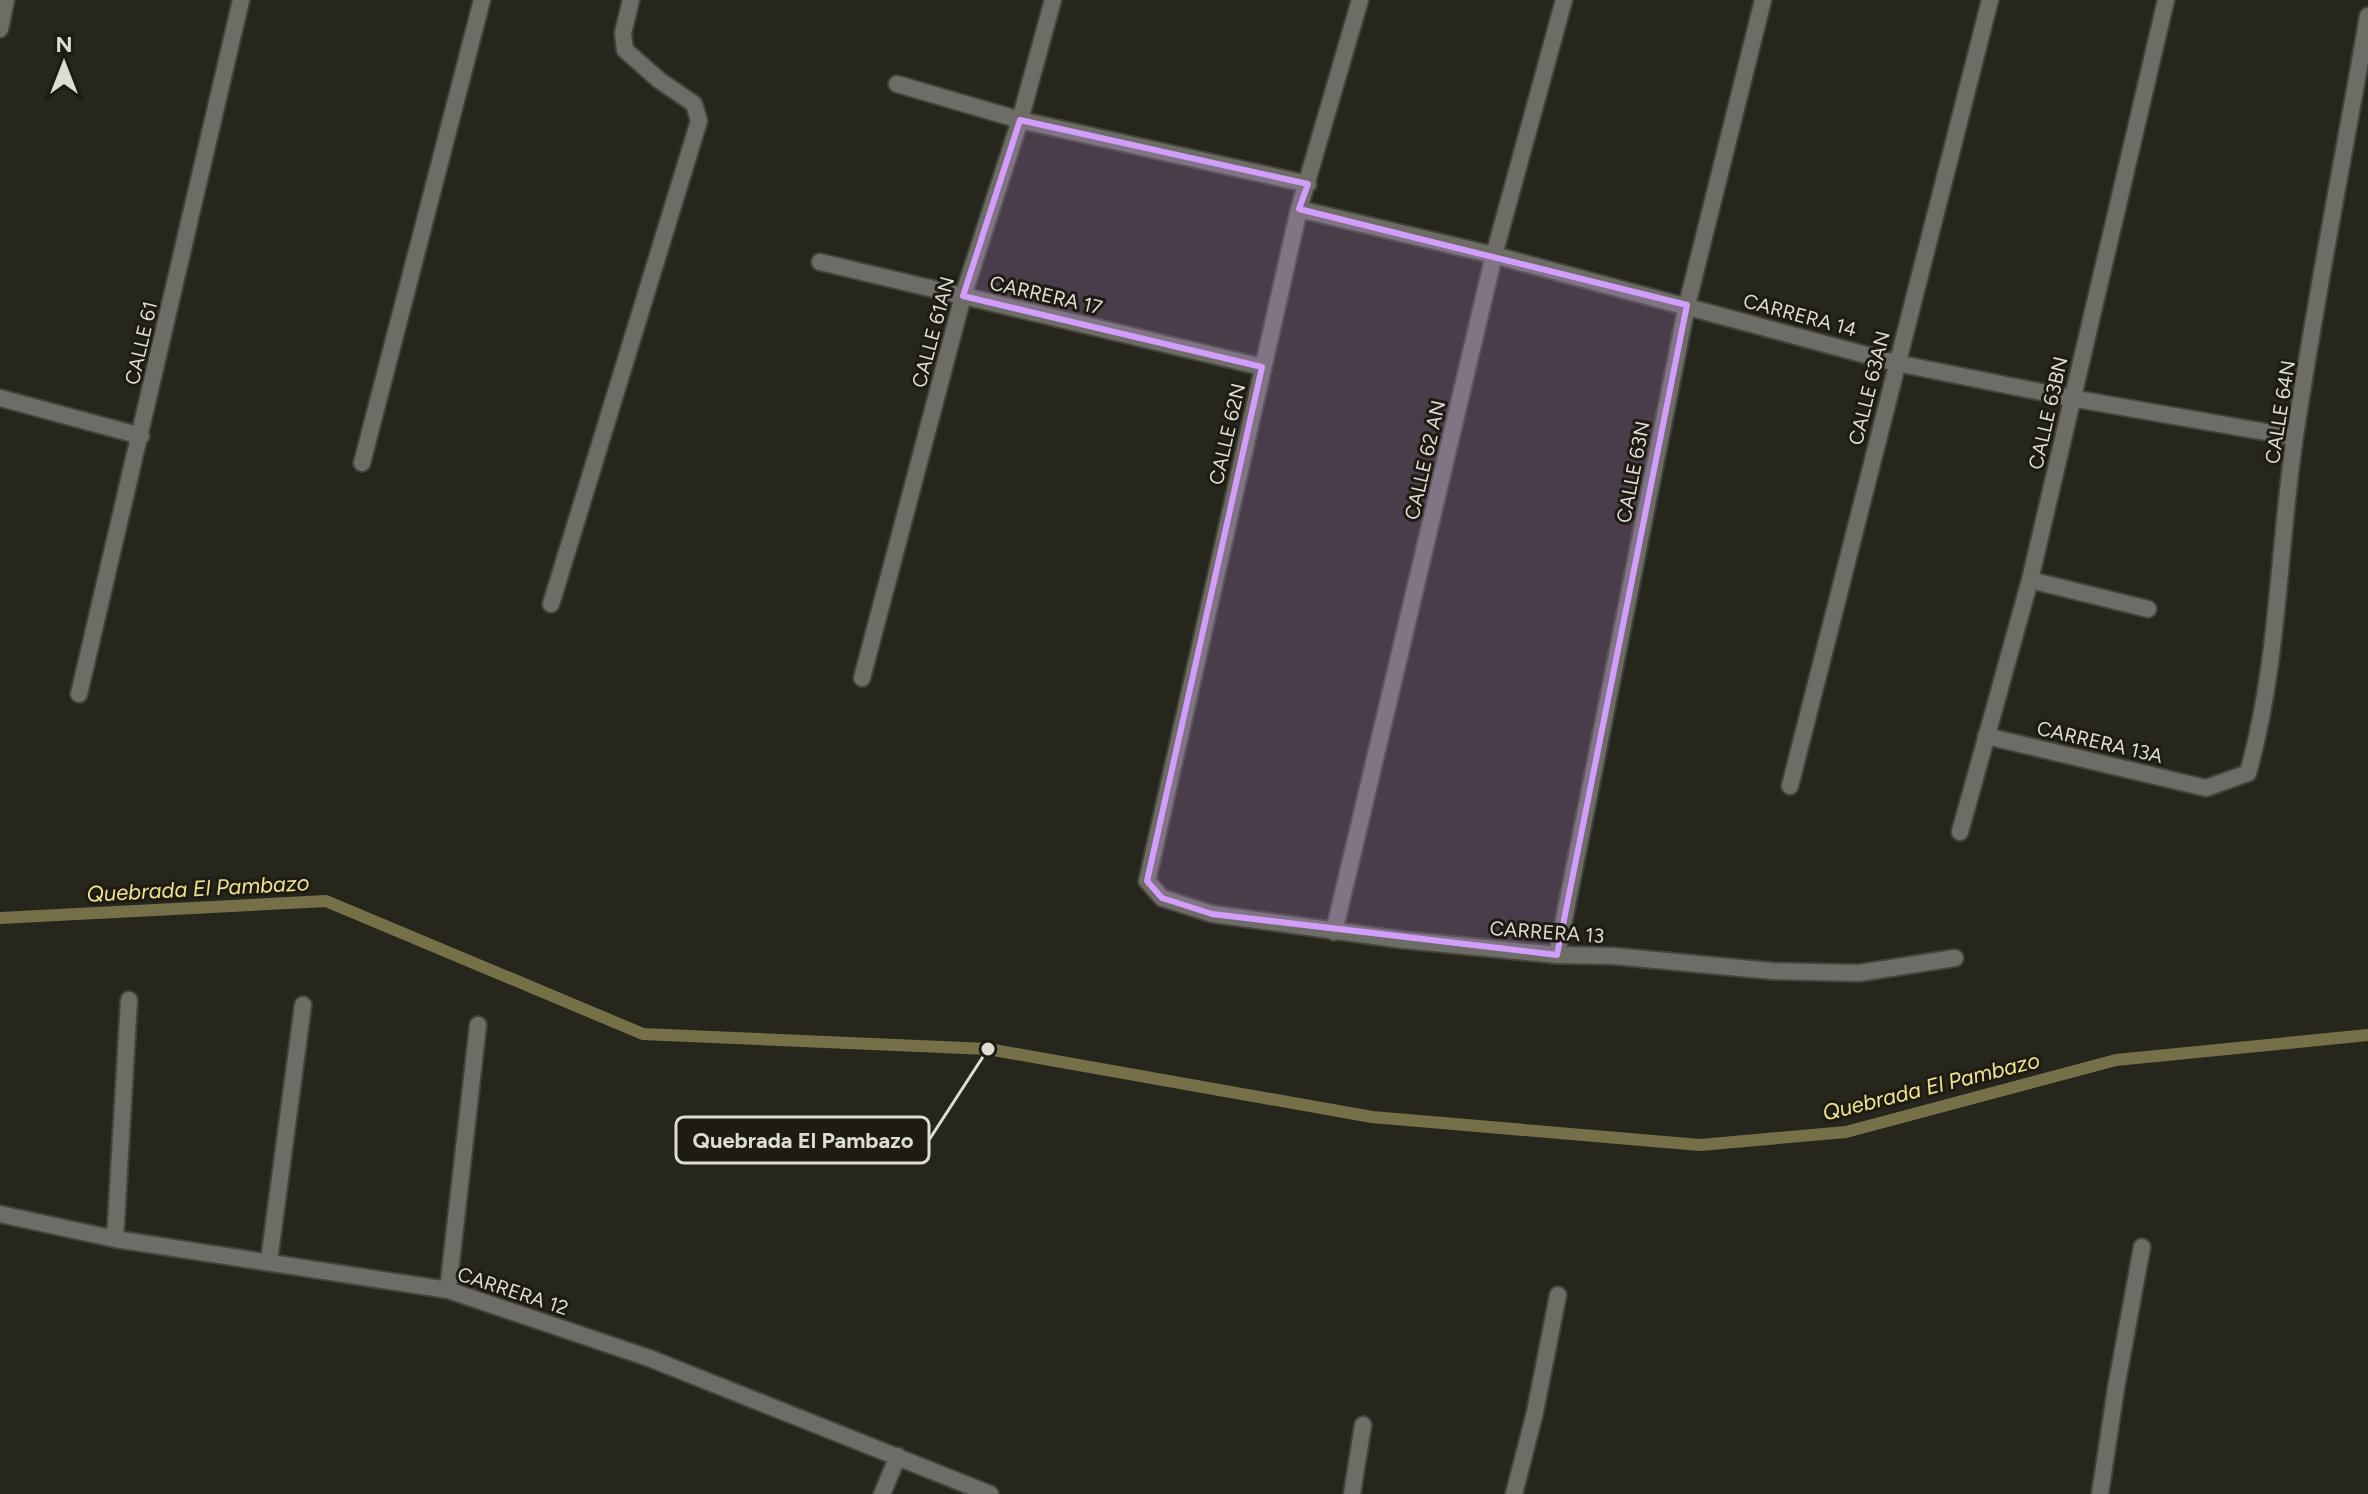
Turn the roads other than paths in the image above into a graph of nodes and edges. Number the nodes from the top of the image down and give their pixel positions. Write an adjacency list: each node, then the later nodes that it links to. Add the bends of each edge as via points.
1 (6, 0): 12 (street)
2 (241, 0): 25 (street, CALLE 61)
3 (482, 0): 27 (street)
4 (631, 0): 29 (street, via 623,33 625,50 694,104 699,121)
5 (1053, 0): 14 (street, CALLE 61AN)
6 (1360, 0): 15 (street, CALLE 62N)
7 (1564, 0): 17 (street, CALLE 62 AN)
8 (1763, 0): 20 (street, CALLE 63N)
9 (1990, 0): 21 (street, CALLE 63AN)
10 (2166, 0): 24 (street, CALLE 63BN)
11 (2368, 16): 26 (street, CALLE 64N)
12 (0, 29)
13 (897, 84): 14 (street)
14 (1020, 120): 15 (street); 19 (street, CALLE 61AN)
15 (1308, 184): 16 (street, CALLE 62N)
16 (1299, 209): 17 (street, CARRERA 14); 22 (street, CALLE 62N)
17 (1494, 255): 20 (street, CARRERA 14); 38 (street, CALLE 62 AN)
18 (820, 262): 19 (street, CARRERA 17)
19 (963, 296): 22 (street, CARRERA 17); 31 (street, CALLE 61AN)
20 (1687, 305): 21 (street, CARRERA 14); 39 (street, CALLE 63N)
21 (1896, 363): 24 (street, CARRERA 14); 34 (street, CALLE 63AN)
22 (1262, 367): 37 (street, CALLE 62N)
23 (0, 398): 25 (street)
24 (2071, 398): 26 (street, CARRERA 14); 28 (street, CALLE 63BN)
25 (141, 436): 32 (street, CALLE 61)
26 (2294, 437): 35 (street, CALLE 64N, via 2260,731 2248,773)
27 (362, 463)
28 (2030, 580): 30 (street); 33 (street, CALLE 63BN)
29 (551, 604)
30 (2148, 609)
31 (862, 678)
32 (79, 694)
33 (1986, 736): 35 (street, CARRERA 13A); 36 (street, CALLE 63BN)
34 (1790, 786)
35 (2206, 788)
36 (1960, 832)
37 (1147, 881): 38 (street, CARRERA 13, via 1162,898 1212,914)
38 (1334, 932): 39 (street, CARRERA 13)
39 (1557, 955): 40 (street, CARRERA 13, via 1859,973)
40 (1955, 958)
41 (129, 1000): 45 (street)
42 (303, 1005): 47 (street)
43 (478, 1025): 48 (street)
44 (0, 1214): 45 (street, CARRERA 12)
45 (115, 1239): 47 (street, CARRERA 12)
46 (2142, 1247): 56 (street)
47 (269, 1261): 48 (street, CARRERA 12)
48 (448, 1290): 51 (street, CARRERA 12, via 649,1358)
49 (1558, 1295): 55 (street)
50 (1363, 1425): 54 (street)
51 (898, 1456): 52 (street); 53 (street, CARRERA 12)
52 (882, 1494)
53 (990, 1494)
54 (1352, 1494)
55 (1514, 1494)
56 (2100, 1494)

